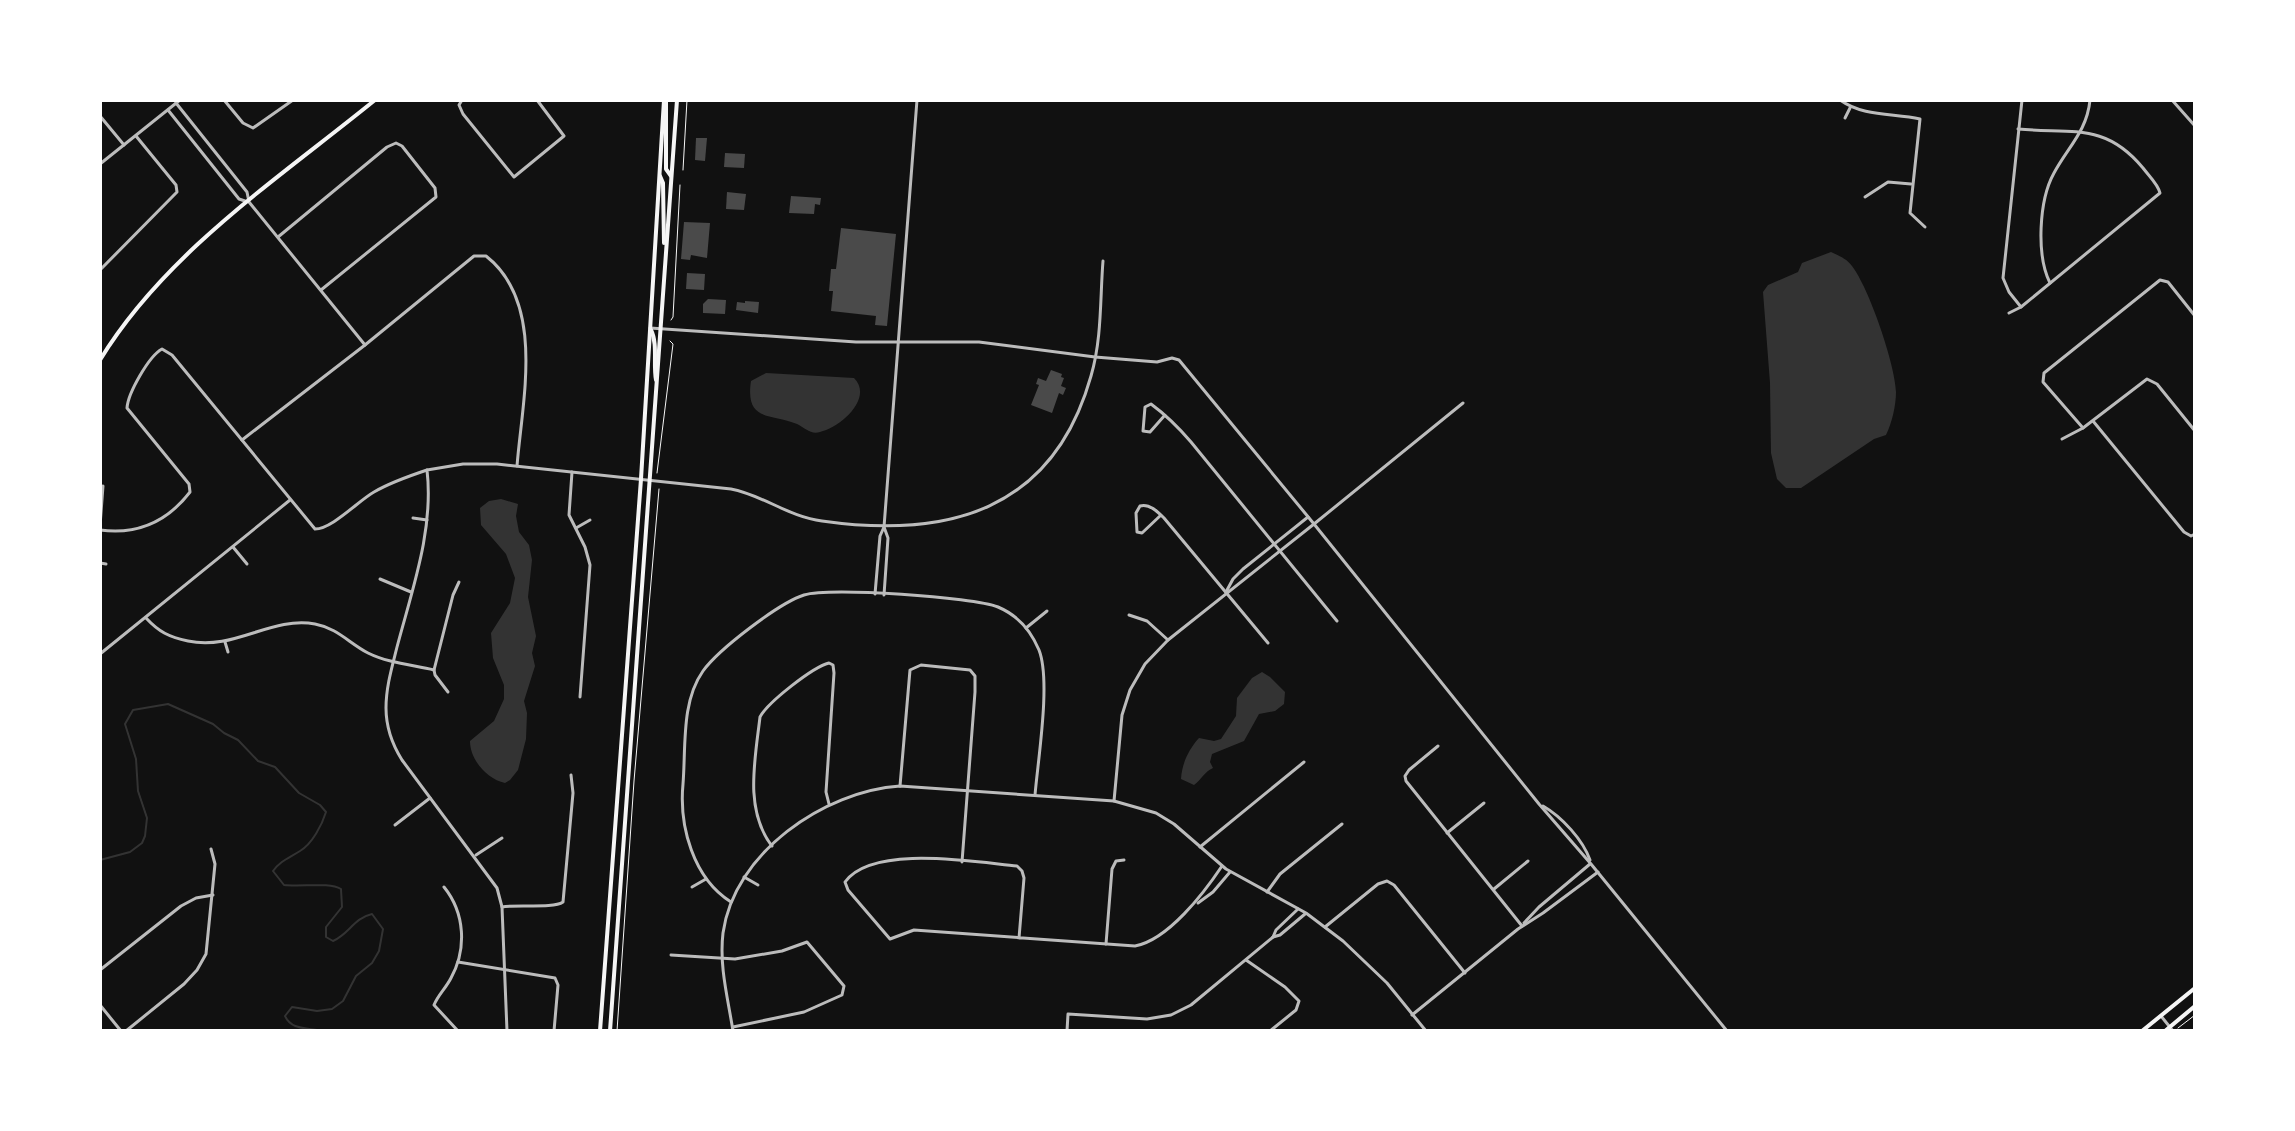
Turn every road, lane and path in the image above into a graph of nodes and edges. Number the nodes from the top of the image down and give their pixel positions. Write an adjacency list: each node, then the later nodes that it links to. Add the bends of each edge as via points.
1 (224, 100): 2 (street, via 253,128)
2 (293, 100)
3 (375, 100): 31 (main road)
4 (462, 100): 5 (street, via 463,114 514,177 564,136)
5 (537, 100)
6 (665, 100): 26 (main road); 27 (main road, via 666,169)
7 (676, 100): 27 (main road)
8 (687, 100): 25 (path)
9 (917, 100): 46 (street)
10 (1840, 100): 15 (street)
11 (2022, 100): 20 (street)
12 (2090, 100): 21 (street)
13 (2172, 100): 19 (street)
14 (178, 102): 16 (street); 31 (street, via 247,192)
15 (1850, 108): 18 (street); 28 (street, via 1920,119)
16 (168, 110): 22 (street); 31 (street, via 239,199)
17 (100, 116): 23 (street)
18 (1845, 118)
19 (2195, 126)
20 (2018, 129): 21 (street); 39 (street, via 2003,278)
21 (2081, 132): 37 (street, via 2045,197 2041,249); 37 (street, via 2122,145 2160,193)
22 (136, 136): 23 (street); 36 (street, via 177,191)
23 (124, 145): 24 (street)
24 (100, 164)
25 (683, 170)
26 (658, 174): 34 (main road, via 663,183); 43 (main road)
27 (671, 176): 34 (main road)
28 (1911, 184): 30 (street, via 1888,182); 32 (street, via 1910,213)
29 (680, 185): 42 (path)
30 (1865, 197)
31 (249, 202): 33 (street); 49 (main road, via 156,286)
32 (1925, 227)
33 (278, 237): 38 (street); 38 (street, via 387,147 396,143 403,148 435,188 436,197)
34 (665, 260): 44 (main road)
35 (1103, 261): 48 (street)
36 (100, 270)
37 (2050, 284): 39 (street)
38 (321, 290): 47 (street)
39 (2021, 307): 40 (street)
40 (2009, 313)
41 (2195, 316): 54 (street, via 2168,282 2160,280 2044,373 2043,382)
42 (671, 320)
43 (650, 328): 44 (street); 50 (main road); 62 (main road)
44 (662, 329): 46 (street); 50 (main road)
45 (670, 341): 61 (path)
46 (898, 343): 48 (street, via 979,342); 73 (street)
47 (365, 345): 57 (street); 58 (street, via 470,259 489,258 512,289 524,326)
48 (1095, 357): 68 (street, via 1179,360); 73 (street, via 1068,431 1024,484 963,517 924,526)
49 (100, 360)
50 (657, 384): 63 (main road)
51 (1463, 403): 72 (street)
52 (1165, 415): 52 (street, via 1147,404 1143,431 1150,432); 77 (street)
53 (2093, 421): 54 (street); 55 (street, via 2147,379); 76 (street, via 2184,532)
54 (2083, 428): 56 (street)
55 (2195, 431)
56 (2062, 439)
57 (242, 440): 66 (street); 74 (street, via 169,353 157,351 127,408 191,490 146,527 124,533)
58 (517, 466): 59 (street); 60 (street)
59 (427, 470): 66 (street, via 373,492 319,530); 70 (street)
60 (572, 472): 62 (street); 75 (street, via 568,511)
61 (657, 473)
62 (641, 479): 63 (street); 169 (main road)
63 (650, 480): 73 (street, via 744,491 820,521); 170 (main road)
64 (103, 486): 74 (street)
65 (659, 489): 171 (path)
66 (290, 500): 78 (street)
67 (1161, 515): 67 (street, via 1145,532 1137,532 1140,506); 86 (street)
68 (1308, 517): 72 (street); 77 (street)
69 (413, 518): 70 (street)
70 (427, 520): 85 (street)
71 (590, 520): 75 (street)
72 (1314, 524): 79 (street); 128 (street, via 1539,804 1583,844)
73 (884, 527): 87 (street); 88 (street)
74 (100, 528)
75 (575, 529): 106 (street, via 590,571)
76 (2195, 534)
77 (1274, 544): 79 (street); 86 (street, via 1238,574)
78 (233, 547): 82 (street); 91 (street)
79 (1280, 551): 86 (street); 92 (street)
80 (100, 563): 81 (street)
81 (106, 564)
82 (247, 564)
83 (380, 579): 85 (street)
84 (459, 582): 102 (street)
85 (411, 592): 101 (street)
86 (1226, 592): 96 (street); 98 (street)
87 (875, 594): 88 (street); 133 (street, via 828,591 790,601 704,670 690,699 682,805 689,842)
88 (884, 595): 93 (street, via 984,603 1009,613)
89 (1047, 611): 93 (street)
90 (1129, 615): 96 (street, via 1153,625)
91 (146, 618): 97 (street, via 171,637); 100 (street)
92 (1337, 621)
93 (1026, 628): 112 (street, via 1044,675)
94 (233, 632): 95 (street)
95 (235, 639): 97 (street); 101 (street, via 282,625 312,624)
96 (1168, 640): 104 (street)
97 (225, 642): 99 (street)
98 (1268, 643)
99 (228, 652)
100 (100, 654)
101 (394, 661): 102 (street); 113 (street, via 386,700 389,731 398,754)
102 (434, 670): 105 (street)
103 (1121, 687): 104 (street)
104 (1130, 690): 114 (street, via 1121,721)
105 (448, 692)
106 (580, 697)
107 (1438, 746): 119 (street, via 1405,774)
108 (1304, 762): 122 (street)
109 (571, 775): 142 (street, via 563,902)
110 (900, 786): 111 (street); 111 (street, via 908,676 921,665 972,672); 116 (street)
111 (968, 790): 112 (street); 127 (street)
112 (1035, 795): 114 (street)
113 (430, 797): 118 (street); 124 (street)
114 (1114, 801): 122 (street, via 1165,818)
115 (1484, 803): 119 (street)
116 (829, 804): 121 (street); 121 (street, via 834,673 831,664 824,664 762,713 754,806)
117 (1342, 824): 138 (street, via 1280,874)
118 (395, 825)
119 (1447, 833): 137 (street)
120 (502, 838): 124 (street)
121 (772, 846): 132 (street)
122 (1200, 847): 129 (street)
123 (211, 849): 139 (street)
124 (476, 855): 142 (street, via 493,880)
125 (1124, 860): 149 (street, via 1112,869)
126 (1528, 861): 137 (street)
127 (962, 862): 148 (street, via 1021,869); 148 (street, via 891,859 846,880 848,890 890,939 914,930)
128 (1591, 864): 131 (street); 145 (street)
129 (1222, 866): 130 (street); 141 (street)
130 (1230, 872): 138 (street); 141 (street)
131 (1598, 872): 145 (street); 175 (street)
132 (744, 877): 134 (street); 140 (street)
133 (707, 878): 136 (street); 140 (street)
134 (758, 885)
135 (444, 887): 153 (street, via 460,919)
136 (692, 887)
137 (1493, 890): 145 (street)
138 (1267, 892): 143 (street)
139 (213, 895): 154 (street, via 181,906); 165 (street, via 208,947 197,970)
140 (731, 902): 151 (street)
141 (1194, 905): 149 (street, via 1144,944)
142 (502, 907): 155 (street)
143 (1298, 909): 144 (street); 147 (street)
144 (1306, 913): 146 (street); 147 (street)
145 (1522, 926): 156 (street)
146 (1325, 927): 156 (street, via 1378,884 1390,882); 160 (street, via 1371,967)
147 (1273, 937): 152 (street)
148 (1019, 938): 149 (street)
149 (1106, 944)
150 (671, 955): 151 (street)
151 (722, 959): 163 (street); 163 (street, via 782,951 805,942 845,991 804,1012)
152 (1246, 960): 172 (street, via 1191,1005 1165,1017 1068,1014); 173 (street, via 1299,1001 1296,1010)
153 (458, 962): 155 (street); 166 (street, via 434,1005)
154 (100, 970)
155 (506, 970): 167 (street); 168 (street, via 555,978)
156 (1465, 973): 160 (street)
157 (2195, 988): 162 (main road)
158 (100, 1005): 165 (street)
159 (2195, 1006): 164 (main road)
160 (1412, 1015): 174 (street)
161 (2195, 1015): 164 (path)
162 (2161, 1016): 164 (street); 176 (main road)
163 (733, 1029)
164 (2171, 1030)
165 (124, 1031)
166 (458, 1031)
167 (507, 1031)
168 (554, 1031)
169 (600, 1031)
170 (610, 1031)
171 (617, 1031)
172 (1067, 1031)
173 (1270, 1031)
174 (1426, 1031)
175 (1727, 1031)
176 (2142, 1031)

